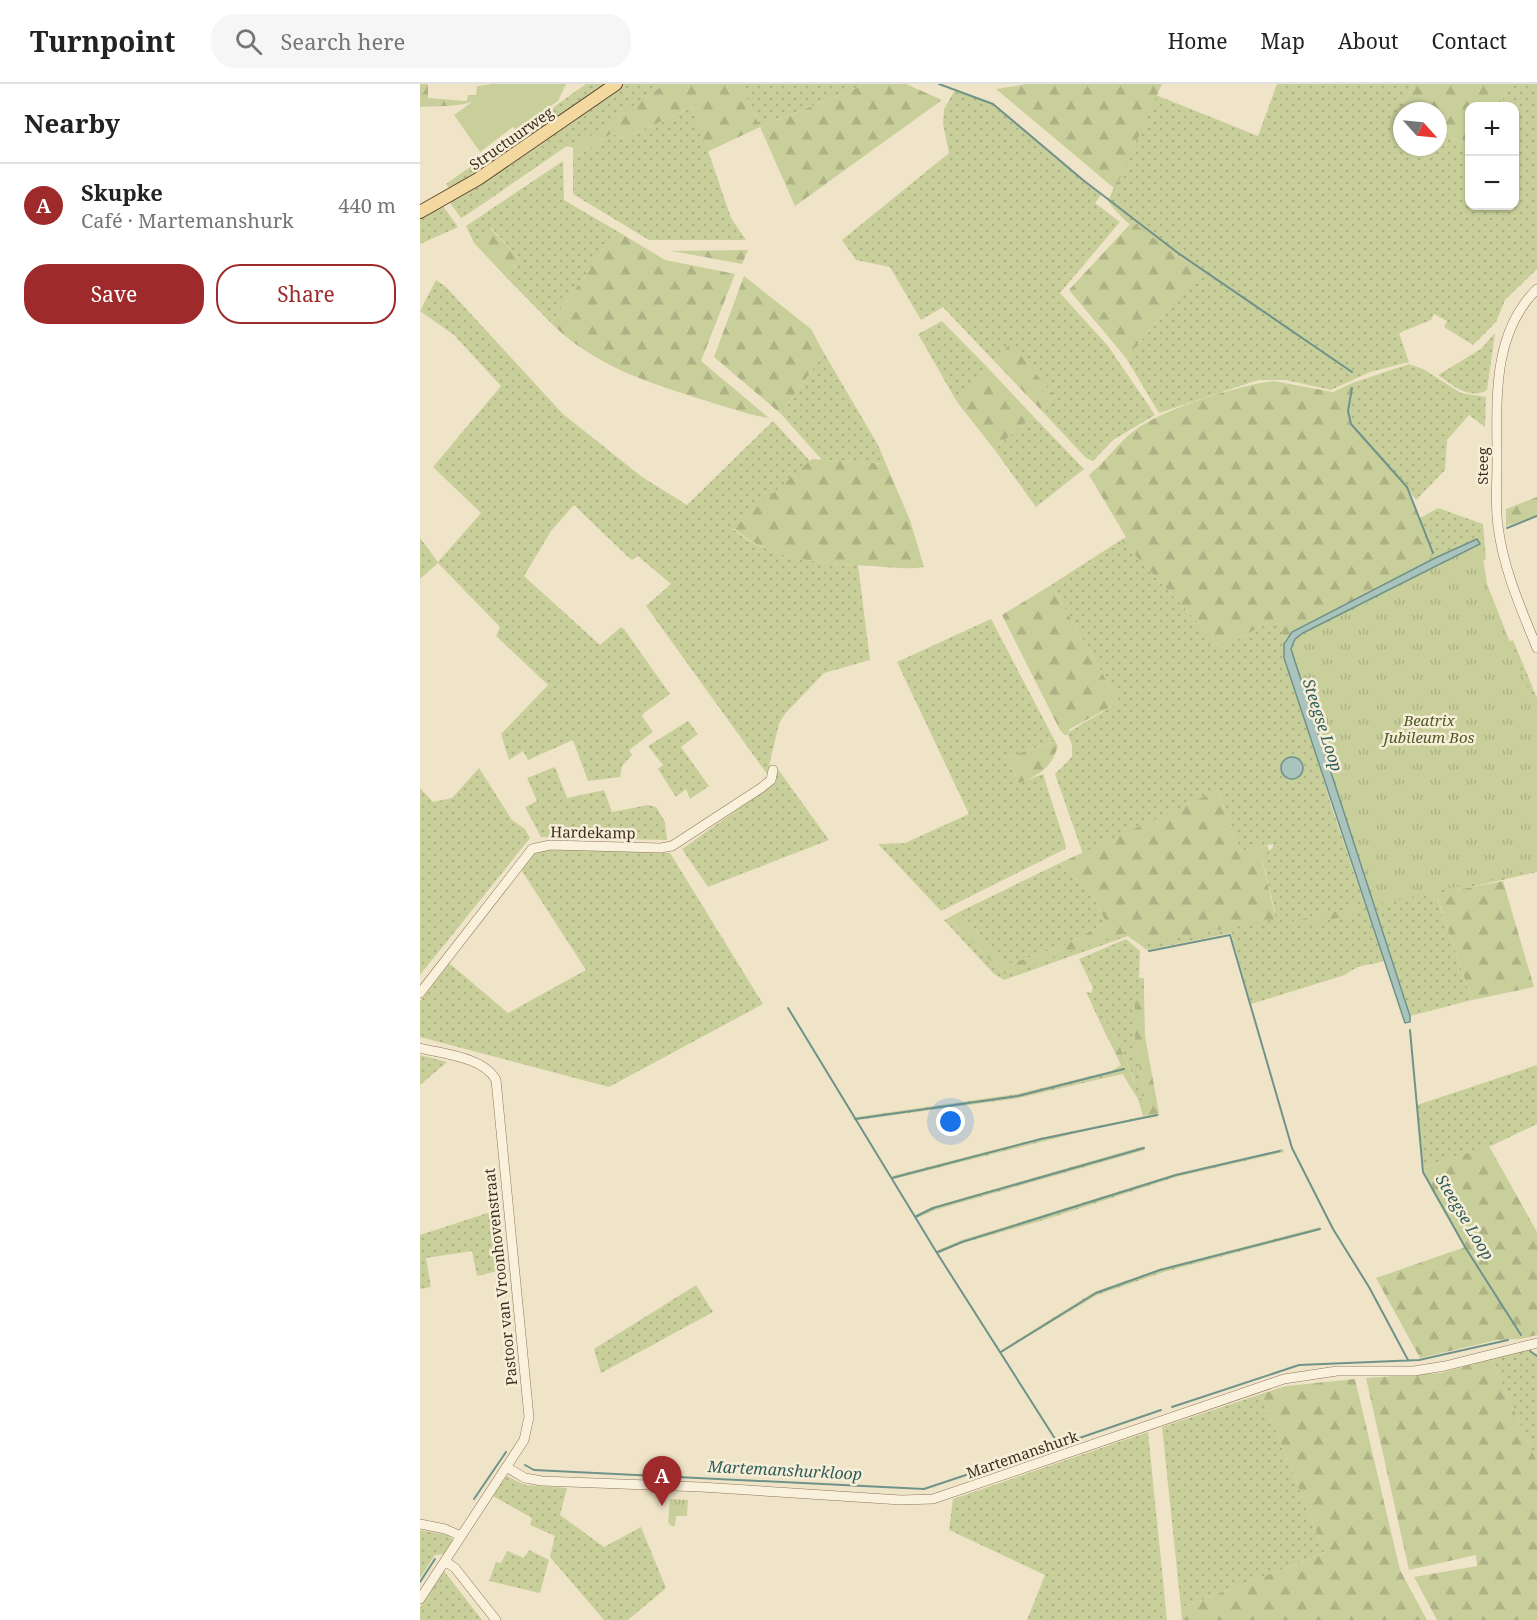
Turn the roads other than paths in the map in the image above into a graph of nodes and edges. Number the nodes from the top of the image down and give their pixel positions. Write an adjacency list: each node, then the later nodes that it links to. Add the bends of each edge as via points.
1 (616, 84): 2 (main road, Structuurweg, via 478,179)
2 (420, 212)
3 (1537, 289): 4 (street, Steeg, via 1510,326 1493,394 1497,525 1504,559)
4 (1537, 648)
5 (773, 770): 6 (street, Hardekamp, via 771,780 761,788 672,846 550,845 532,849)
6 (420, 993)
7 (420, 1048): 9 (street, Pastoor van Vroonhovenstraat, via 479,1064 496,1080 529,1417 526,1435)
8 (1537, 1343): 9 (street, Martemanshurk, via 1414,1371 1338,1371 1284,1379 933,1499 542,1481 525,1478)
9 (506, 1467): 11 (street, Pastoor van Vroonhovenstraat)
10 (420, 1524): 11 (street)
11 (461, 1536): 12 (street, Pastoor van Vroonhovenstraat)
12 (445, 1561): 13 (street, Pastoor van Vroonhovenstraat); 14 (street)
13 (420, 1599)
14 (496, 1620)

